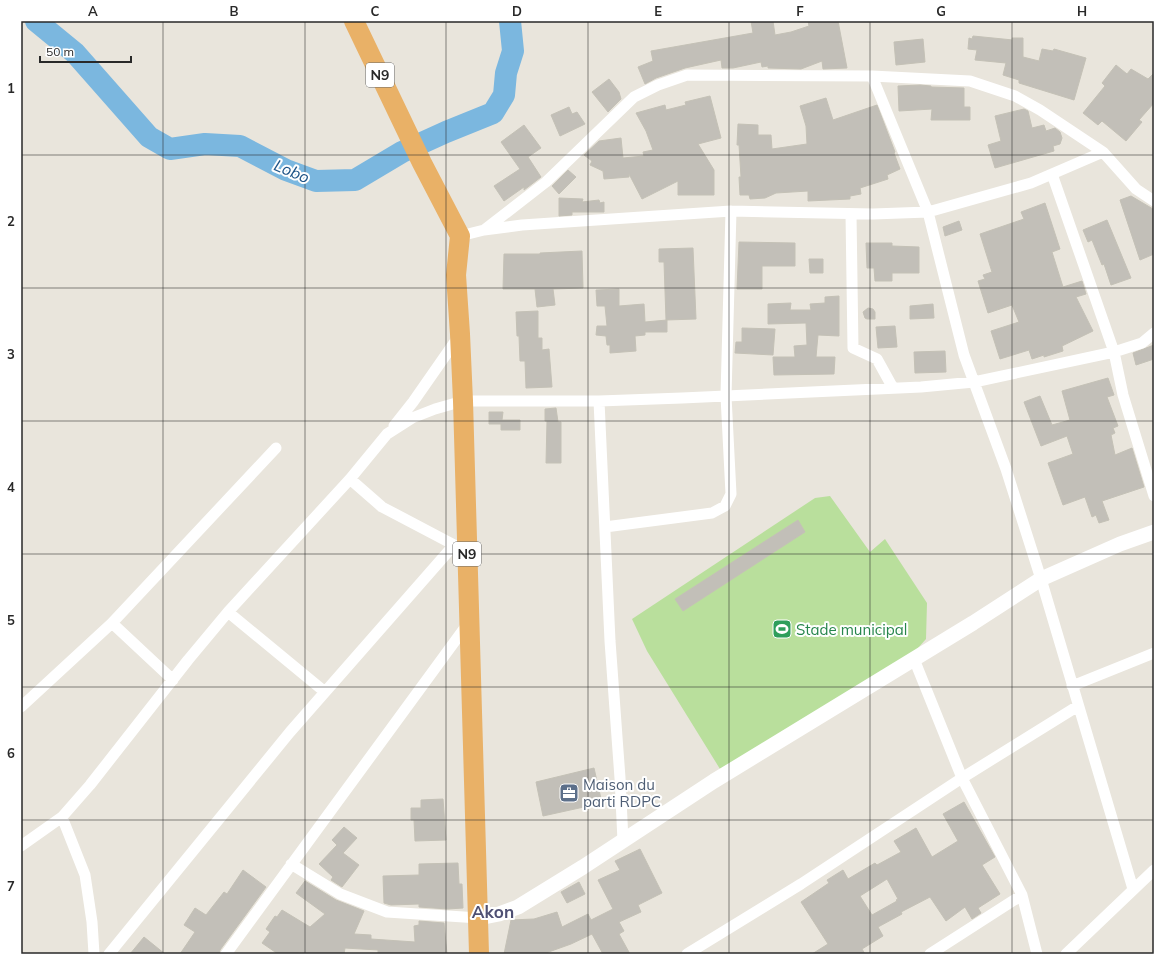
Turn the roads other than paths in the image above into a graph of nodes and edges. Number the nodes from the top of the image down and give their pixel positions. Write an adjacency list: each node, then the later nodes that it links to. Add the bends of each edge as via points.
1 (354, 21): 10 (highway, N9)
2 (872, 76): 3 (street, via 970,81 989,87 1016,96 1034,106); 7 (street); 9 (street, via 687,75 658,85 634,97 546,182)
3 (1102, 152): 4 (street); 5 (street, via 1136,190)
4 (1052, 174): 7 (street, via 1031,184); 13 (street)
5 (1154, 201)
6 (731, 212): 8 (street); 9 (street, via 522,225); 16 (street)
7 (928, 212): 8 (street); 14 (street, via 964,355)
8 (851, 214): 15 (street, via 853,348 878,360)
9 (484, 230): 10 (street)
10 (460, 236): 12 (highway, N9, via 456,275)
11 (1154, 333): 13 (street, via 1142,343)
12 (460, 334): 17 (highway, N9); 19 (street, via 413,402)
13 (1114, 352): 14 (street); 22 (street, via 1123,395)
14 (974, 382): 15 (street); 26 (street, via 1006,469)
15 (893, 388): 16 (street)
16 (726, 396): 18 (street); 23 (street, via 731,494 725,506 712,513)
17 (463, 401): 18 (street); 19 (street, via 412,418); 25 (highway, N9)
18 (599, 401): 23 (street)
19 (387, 434): 21 (street)
20 (276, 448): 29 (street)
21 (350, 479): 25 (street, via 382,506); 27 (street)
22 (1154, 496)
23 (605, 527): 39 (street)
24 (1154, 532): 26 (street)
25 (460, 548): 28 (highway, N9); 34 (street)
26 (1041, 579): 31 (street); 33 (street)
27 (228, 612): 32 (street); 34 (street)
28 (469, 622): 41 (street); 45 (highway, N9)
29 (112, 623): 32 (street); 36 (street)
30 (1154, 653): 33 (street)
31 (914, 658): 37 (street); 39 (street, via 714,781)
32 (172, 680): 38 (street)
33 (1072, 686): 35 (street)
34 (325, 692): 47 (street)
35 (1078, 706): 37 (street); 43 (street)
36 (21, 707)
37 (962, 778): 44 (street); 50 (street, via 801,884)
38 (62, 817): 40 (street); 46 (street, via 85,875)
39 (623, 841): 45 (street, via 518,907)
40 (21, 846)
41 (291, 864): 45 (street, via 340,894 387,912); 48 (street)
42 (1154, 870): 43 (street)
43 (1133, 889): 53 (street)
44 (1022, 895): 51 (street); 52 (street)
45 (479, 918): 49 (highway, N9)
46 (94, 954)
47 (109, 954)
48 (226, 954)
49 (479, 954)
50 (687, 954)
51 (930, 954)
52 (1038, 954)
53 (1066, 954)

